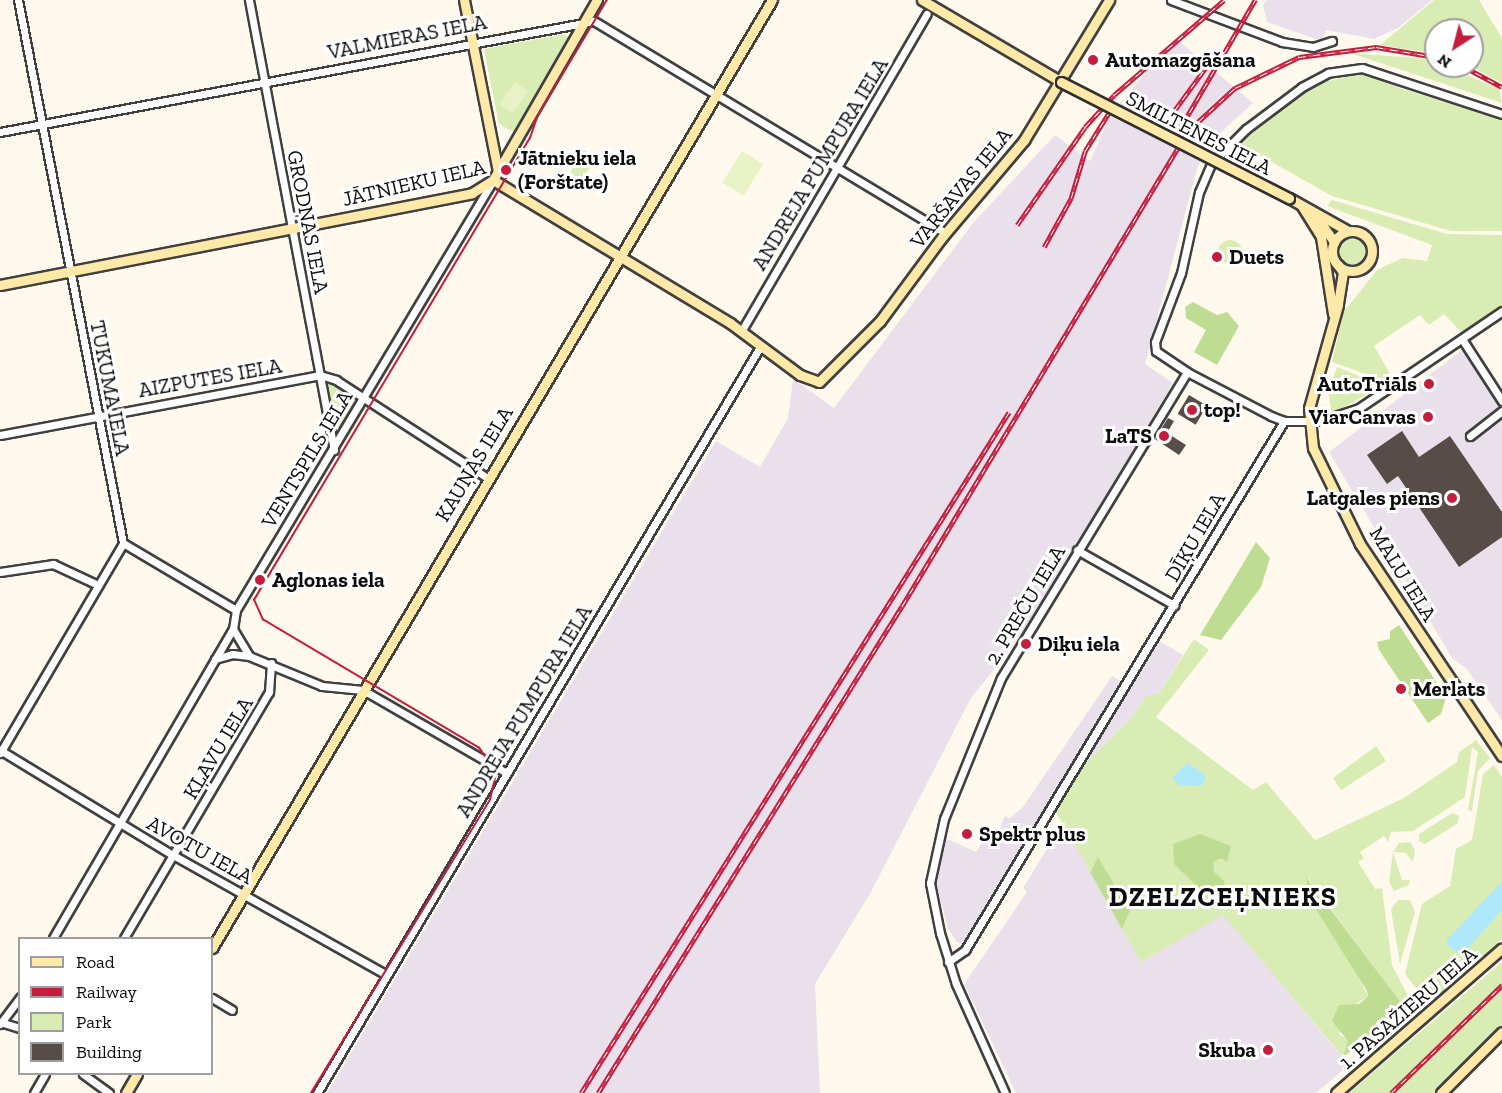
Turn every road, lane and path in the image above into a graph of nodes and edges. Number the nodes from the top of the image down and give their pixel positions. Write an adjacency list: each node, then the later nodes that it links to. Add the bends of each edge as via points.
1 (18, 0): 17 (street, TUKUMA IELA)
2 (249, 0): 13 (street, GRODŅAS IELA)
3 (464, 0): 11 (street)
4 (597, 0): 10 (street, VENTSPILS IELA)
5 (772, 0): 15 (street, KAUŅAS IELA)
6 (922, 0): 14 (street, SMILTENES IELA)
7 (1109, 0): 14 (street, VARŠAVAS IELA)
8 (1171, 0): 12 (street, via 1282,42 1313,47)
9 (927, 14): 19 (street, ANDREJA PUMPURA IELA)
10 (585, 21): 11 (street, VALMIERAS IELA); 15 (street, via 602,26); 20 (street, VENTSPILS IELA)
11 (471, 41): 13 (street, VALMIERAS IELA); 20 (street)
12 (1332, 41)
13 (265, 81): 17 (street, VALMIERAS IELA); 24 (street, GRODŅAS IELA)
14 (1061, 82): 22 (street, SMILTENES IELA, bridge); 26 (street, VARŠAVAS IELA, via 1024,140)
15 (716, 94): 19 (street); 28 (street, KAUŅAS IELA)
16 (1502, 114): 39 (street, via 1378,70 1346,69 1302,87 1246,129 1211,164 1200,192 1181,273 1155,342 1156,351)
17 (42, 123): 18 (street, VALMIERAS IELA); 30 (street, TUKUMA IELA)
18 (0, 132)
19 (838, 166): 26 (street); 36 (street, ANDREJA PUMPURA IELA)
20 (498, 171): 21 (street, VENTSPILS IELA)
21 (493, 180): 24 (street, JĀTNIEKU IELA, via 472,193); 28 (street, JĀTNIEKU IELA); 42 (street, VENTSPILS IELA)
22 (1289, 198): 23 (street, SMILTENES IELA); 25 (street, SMILTENES IELA)
23 (1302, 206): 27 (street, SMILTENES IELA, via 1329,228); 35 (street, SMILTENES IELA, via 1321,237)
24 (291, 228): 30 (street, JĀTNIEKU IELA); 40 (street, GRODŅAS IELA)
25 (1348, 231): 27 (street); 31 (street, SMILTENES IELA, via 1364,235 1372,248 1369,263)
26 (946, 233): 41 (street, VARŠAVAS IELA, via 880,321)
27 (1334, 242): 29 (street, SMILTENES IELA, via 1333,257)
28 (620, 256): 36 (street, JĀTNIEKU IELA); 51 (street, KAUŅAS IELA)
29 (1338, 265): 31 (street); 33 (street, SMILTENES IELA, via 1343,272)
30 (70, 271): 32 (street, JĀTNIEKU IELA); 45 (street, TUKUMA IELA)
31 (1356, 271): 33 (street, SMILTENES IELA)
32 (0, 285)
33 (1338, 305): 35 (street, SMILTENES IELA)
34 (1502, 311): 37 (street)
35 (1334, 318): 47 (street, SMILTENES IELA)
36 (742, 330): 38 (street, JĀTNIEKU IELA)
37 (1462, 339): 43 (street); 47 (street, via 1346,415)
38 (759, 347): 41 (street, JĀTNIEKU IELA, via 800,375); 65 (street, ANDREJA PUMPURA IELA)
39 (1186, 372): 46 (street); 53 (street, 2. PREČU IELA)
40 (320, 375): 42 (street, via 336,380); 45 (street, AIZPUTES IELA); 50 (street, GRODŅAS IELA)
41 (819, 382)
42 (363, 401): 50 (street, VENTSPILS IELA); 51 (street)
43 (1502, 401)
44 (1502, 411): 49 (street)
45 (99, 416): 48 (street, AIZPUTES IELA); 52 (street, TUKUMA IELA)
46 (1284, 421): 47 (street); 56 (street, DĪĶU IELA)
47 (1309, 421): 64 (street, MALU IELA, via 1313,448 1360,544)
48 (0, 435)
49 (1470, 436)
50 (334, 450): 57 (street, VENTSPILS IELA)
51 (486, 477): 62 (street, KAUŅAS IELA)
52 (123, 543): 55 (street); 57 (street)
53 (1077, 550): 56 (street, DĪĶU IELA); 73 (street, 2. PREČU IELA, via 987,706 944,819 930,883)
54 (0, 572): 55 (street, via 53,564)
55 (98, 585): 63 (street)
56 (1174, 605): 73 (street, via 965,950)
57 (236, 610): 58 (street, VENTSPILS IELA)
58 (233, 629): 59 (street); 60 (street, VENTSPILS IELA)
59 (249, 656): 60 (street, via 232,654); 61 (street)
60 (215, 659): 66 (street, VENTSPILS IELA)
61 (271, 663): 62 (street, via 322,686); 67 (street, KĻAVU IELA, via 269,693)
62 (363, 690): 65 (street); 68 (street, KAUŅAS IELA)
63 (0, 752): 66 (street, AVOTU IELA)
64 (1502, 756)
65 (507, 772): 74 (street, ANDREJA PUMPURA IELA)
66 (119, 823): 67 (street, AVOTU IELA); 69 (street, VENTSPILS IELA)
67 (173, 855): 68 (street, AVOTU IELA); 70 (street, KĻAVU IELA)
68 (243, 894): 71 (street, KAUŅAS IELA); 74 (street, AVOTU IELA)
69 (54, 937)
70 (125, 937)
71 (213, 946)
72 (1502, 948): 89 (street, 1. PASAŽIERU IELA)
73 (948, 962): 88 (street, 2. PREČU IELA)
74 (387, 975): 87 (street, ANDREJA PUMPURA IELA)
75 (213, 999): 77 (street)
76 (18, 1000): 78 (street)
77 (232, 1010)
78 (0, 1023): 79 (street)
79 (18, 1028)
80 (1502, 1032): 90 (street)
81 (44, 1075): 84 (street)
82 (85, 1075): 85 (street)
83 (136, 1075): 86 (street)
84 (34, 1093)
85 (110, 1093)
86 (126, 1093)
87 (317, 1093)
88 (1005, 1093)
89 (1336, 1093)
90 (1441, 1093)

